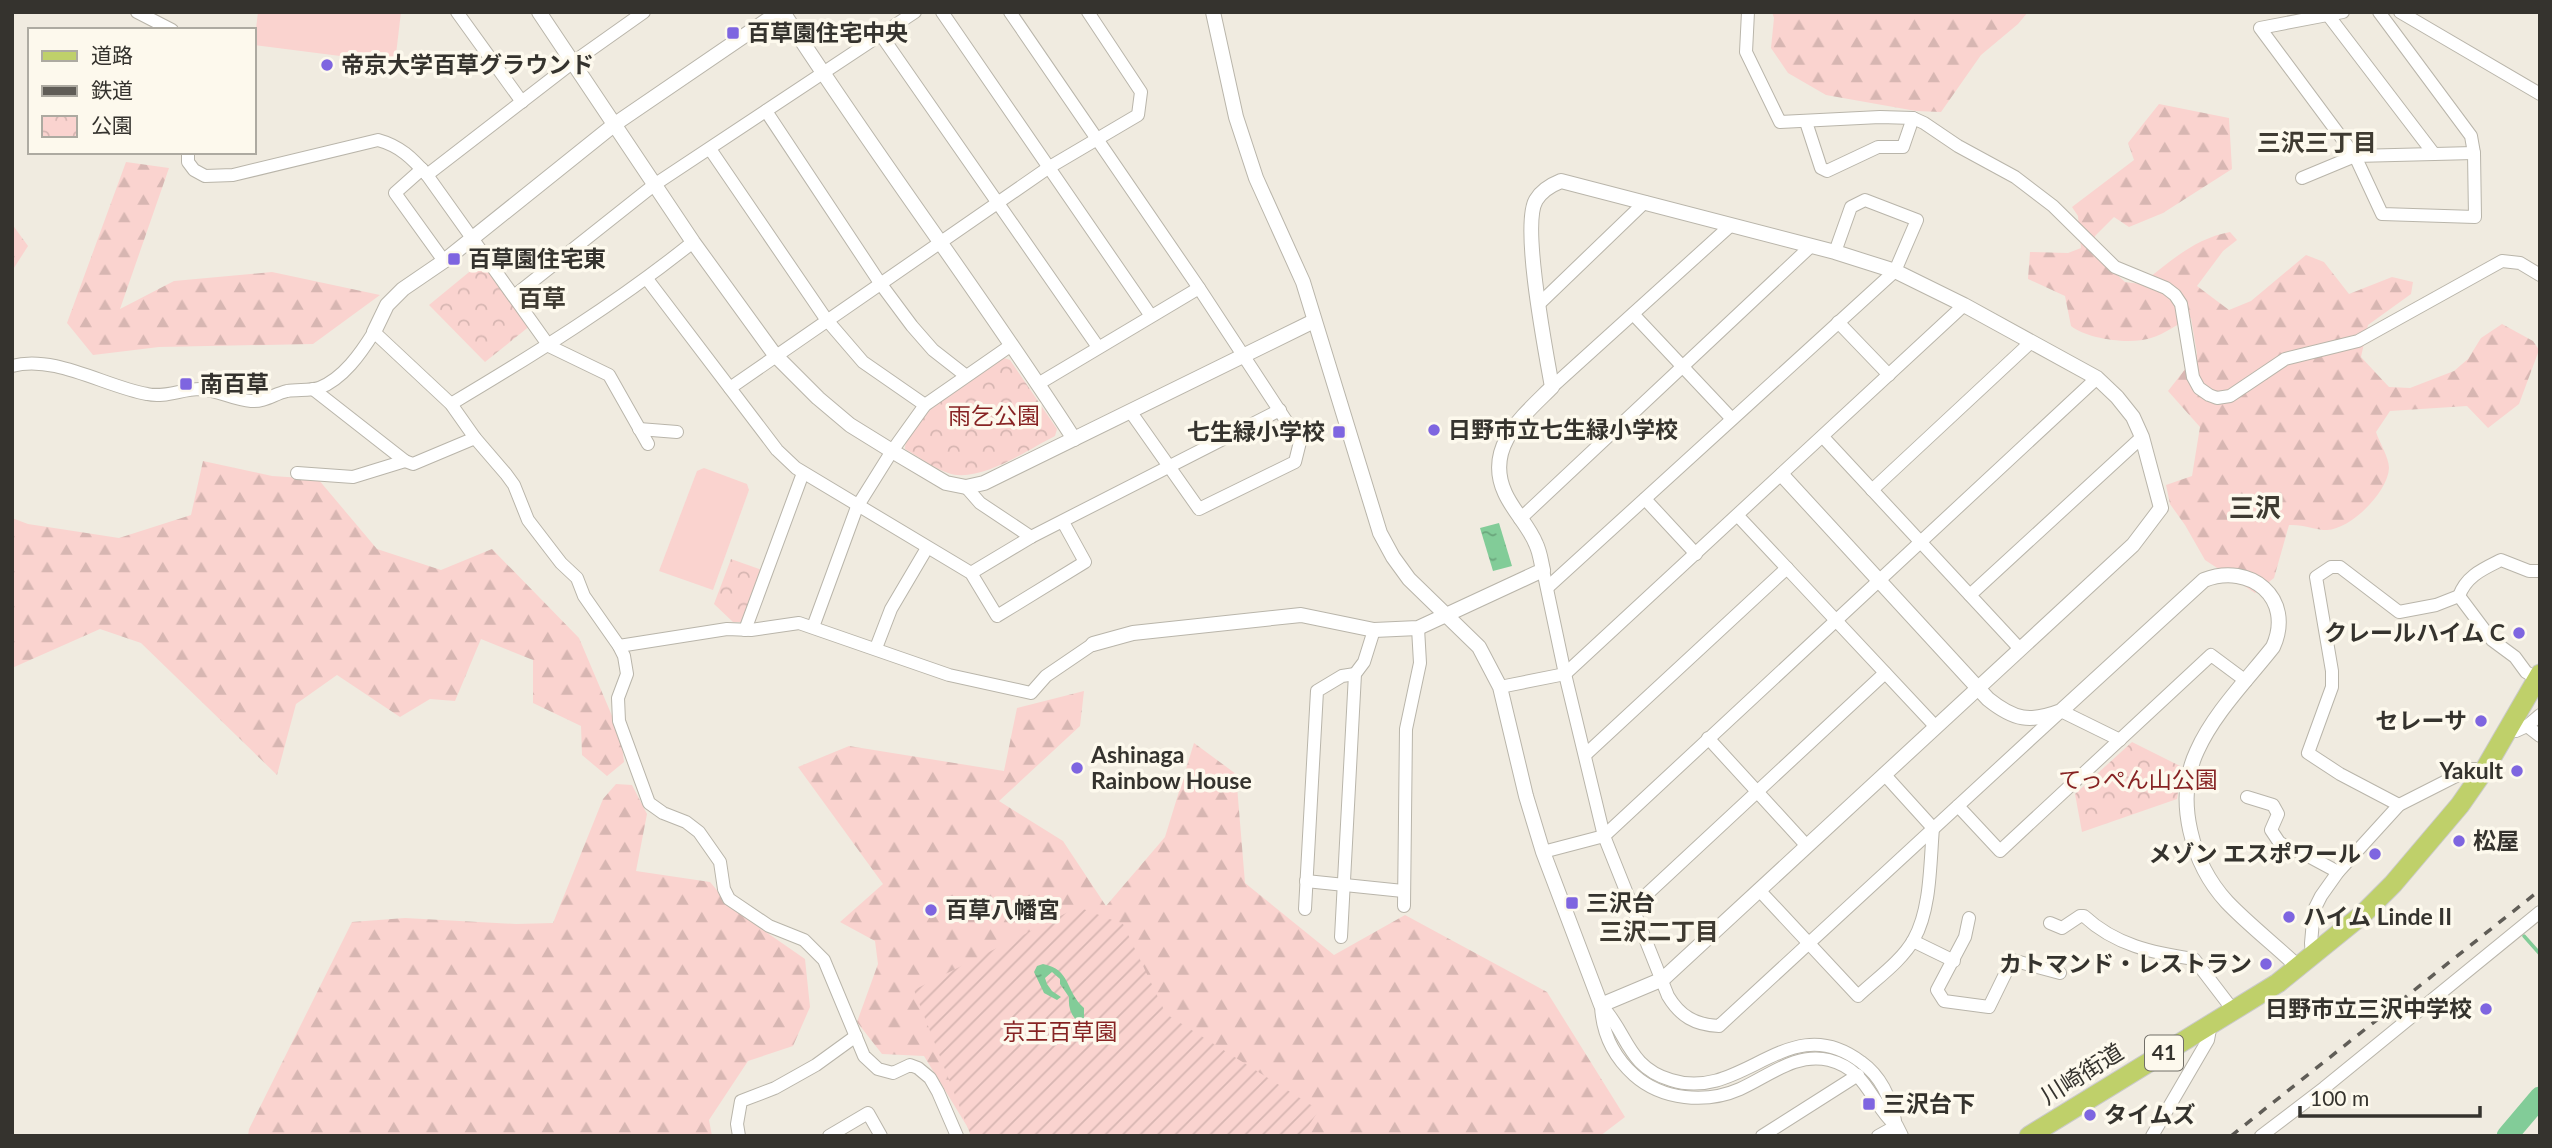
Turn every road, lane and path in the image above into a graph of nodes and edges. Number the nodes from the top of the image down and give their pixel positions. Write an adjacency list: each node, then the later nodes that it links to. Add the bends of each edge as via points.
1 (137, 12): 17 (street)
2 (457, 12): 22 (street)
3 (539, 12): 19 (street)
4 (644, 12): 16 (street)
5 (781, 12): 20 (street); 26 (street)
6 (915, 12): 18 (street)
7 (942, 12): 33 (street)
8 (1010, 12): 27 (street)
9 (1088, 12): 27 (street, via 1141,92 1138,115)
10 (1213, 12): 57 (street, via 1236,117 1256,178 1303,282)
11 (1748, 12): 25 (street, via 1746,52 1780,122)
12 (2343, 12): 15 (street)
13 (2379, 12): 29 (street, via 2471,136)
14 (2400, 12): 21 (street)
15 (2328, 15): 31 (street); 32 (street, via 2260,28)
16 (625, 17): 19 (street)
17 (168, 28)
18 (881, 35): 20 (street); 37 (street)
19 (572, 63): 22 (street); 26 (street)
20 (822, 73): 23 (street); 42 (street)
21 (2540, 94)
22 (522, 102): 34 (street)
23 (765, 111): 28 (street); 49 (street)
24 (1913, 118): 25 (street); 25 (street, via 1903,147 1878,147 1827,171 1821,168); 47 (street, via 2015,177 2115,267 2175,295 2181,304 2193,377 2199,388 2217,398 2244,389 2285,359 2358,341 2502,261 2519,263)
25 (1806, 122)
26 (615, 124): 36 (street); 40 (street)
27 (1098, 140): 33 (street); 50 (street)
28 (710, 149): 36 (street); 56 (street)
29 (2474, 153): 31 (street); 32 (street, via 2475,217 2382,214)
30 (188, 154): 34 (street, via 194,170 205,176 233,175 378,140 401,149)
31 (2434, 154): 32 (street)
32 (2355, 156): 35 (street)
33 (1048, 169): 37 (street); 55 (street)
34 (425, 172): 40 (street); 45 (street, via 395,193)
35 (2302, 178)
36 (654, 185): 41 (street); 51 (street)
37 (999, 202): 42 (street); 63 (street)
38 (1645, 202): 39 (street); 52 (street); 52 (street, via 1561,180 1546,188 1535,201 1530,219)
39 (1730, 226): 43 (street); 54 (street)
40 (473, 237): 45 (street); 51 (street)
41 (693, 242): 48 (street); 64 (street)
42 (939, 242): 49 (street); 62 (street)
43 (1810, 247): 44 (street); 67 (street)
44 (1835, 252): 46 (street); 46 (street, via 1851,207 1865,200 1917,220)
45 (444, 261): 59 (street, via 387,305)
46 (1895, 271): 53 (street); 58 (street)
47 (2540, 275)
48 (647, 279): 61 (street); 72 (street)
49 (880, 283): 56 (street); 68 (street, via 933,349)
50 (1199, 288): 55 (street); 65 (street)
51 (514, 296): 61 (street)
52 (1538, 305): 73 (street)
53 (1964, 305): 60 (street); 69 (street)
54 (1633, 314): 67 (street); 73 (street)
55 (1152, 316): 63 (street)
56 (827, 319): 64 (street); 76 (street, via 863,362)
57 (1314, 321): 65 (street); 112 (street, via 1380,533 1409,579)
58 (1838, 322): 69 (street); 79 (street)
59 (374, 332): 74 (street, via 335,379); 75 (street)
60 (2031, 342): 70 (street); 94 (street)
61 (548, 346): 75 (street); 80 (street, via 609,375)
62 (1010, 346): 68 (street); 71 (street)
63 (1098, 347): 71 (street)
64 (775, 355): 72 (street); 87 (street, via 850,425)
65 (1244, 356): 77 (street); 78 (street)
66 (12, 366): 74 (street, via 57,367 148,395 197,389 263,401 287,391)
67 (1683, 367): 79 (street); 98 (street)
68 (965, 375): 76 (street)
69 (1889, 375): 82 (street)
70 (2097, 378): 83 (street, via 2133,417); 101 (street)
71 (1038, 384): 85 (street)
72 (730, 387): 91 (street, via 777,450)
73 (1552, 387): 98 (street, via 1517,421 1503,442 1504,492)
74 (313, 389): 88 (street)
75 (451, 404): 84 (street)
76 (925, 405): 87 (street)
77 (1280, 410): 89 (street); 89 (street, via 1300,442 1295,462 1199,509)
78 (1130, 411): 85 (street); 89 (street)
79 (1732, 419): 95 (street)
80 (639, 429): 81 (street); 86 (street)
81 (677, 432)
82 (1823, 437): 92 (street); 94 (street)
83 (2142, 437): 110 (street); 121 (street, via 2161,508 2157,517 2133,545)
84 (475, 438): 88 (street, via 413,464); 119 (street, via 514,485 528,520 577,578 584,596)
85 (1073, 439): 93 (street, via 984,483)
86 (648, 444)
87 (892, 451): 93 (street, via 946,483); 96 (street)
88 (405, 461): 90 (street, via 353,477)
89 (1169, 467): 99 (street)
90 (297, 473)
91 (803, 473): 96 (street); 116 (street)
92 (1782, 475): 97 (street); 108 (street)
93 (966, 487): 100 (street, via 980,503)
94 (1872, 489): 101 (street)
95 (1645, 499): 103 (street); 109 (street)
96 (857, 506): 102 (street); 114 (street)
97 (1738, 516): 103 (street); 104 (street)
98 (1520, 519): 105 (street, via 1536,542)
99 (1063, 522): 100 (street); 107 (street, via 1084,562 997,616)
100 (1031, 537): 107 (street)
101 (1921, 542): 108 (street); 110 (street)
102 (927, 548): 107 (street); 120 (street, via 891,610)
103 (1696, 554): 124 (street)
104 (1787, 568): 113 (street); 136 (street)
105 (1543, 570): 109 (street); 112 (street)
106 (2540, 571): 111 (street, via 2501,560 2473,575)
107 (971, 573)
108 (1880, 580): 113 (street); 128 (street)
109 (1548, 587): 124 (street)
110 (1970, 595): 121 (street)
111 (2459, 596): 125 (street, via 2492,639 2526,672); 141 (street, via 2436,606 2399,612 2340,567 2316,577 2332,687 2308,753)
112 (1446, 613): 115 (street); 127 (street, via 1479,647)
113 (1836, 621): 122 (street); 134 (street)
114 (813, 627): 116 (street, via 799,623); 120 (street)
115 (1418, 628): 117 (street); 151 (street, via 1420,663 1406,729)
116 (745, 630): 119 (street)
117 (1374, 630): 118 (street, via 1301,615 1133,633); 123 (street, via 1364,662)
118 (1093, 644): 120 (street, via 1046,676 1031,693 949,675)
119 (619, 646): 168 (street, via 627,674 618,698 619,721 649,803 699,832 720,862 729,898 769,926 815,949)
120 (876, 648)
121 (2020, 649): 128 (street)
122 (1885, 673): 131 (street); 139 (street)
123 (1355, 674): 148 (street, via 1317,691); 149 (street)
124 (1565, 674): 127 (street); 136 (street)
125 (2540, 675): 132 (main road, 川崎街道 / 41)
126 (2246, 681): 129 (street, via 2273,647 2280,613 2268,592 2246,577 2218,575 2203,580 2182,598); 135 (street, via 2211,654); 162 (street, via 2196,752 2188,788 2191,835 2220,894)
127 (1500, 687): 146 (street)
128 (1978, 687): 129 (street, via 2004,712 2023,719); 131 (street)
129 (2061, 711): 135 (street); 142 (street)
130 (2540, 715): 132 (street)
131 (1935, 726): 138 (street)
132 (2518, 726): 133 (street); 137 (main road, 川崎街道 / 41)
133 (2540, 736)
134 (1708, 738): 139 (street); 144 (street)
135 (2120, 740): 142 (street, via 2000,851)
136 (1585, 755): 144 (street)
137 (2485, 769): 141 (street, via 2470,769); 162 (main road, 川崎街道 / 41, via 2393,884)
138 (1884, 774): 143 (street); 145 (street)
139 (1758, 792): 145 (street); 153 (street)
140 (2247, 797): 147 (street, via 2275,799 2278,814 2271,830 2279,842)
141 (2399, 805): 147 (street)
142 (1958, 806): 143 (street)
143 (1933, 828): 159 (street, via 1923,919); 160 (street)
144 (1604, 836): 146 (street); 153 (street)
145 (1807, 845): 150 (street)
146 (1543, 852): 165 (street)
147 (2337, 872): 162 (street, via 2315,911)
148 (1306, 881): 149 (street); 154 (street)
149 (1343, 886): 151 (street); 158 (street)
150 (1759, 890): 160 (street); 164 (street)
151 (1403, 891): 152 (street)
152 (1404, 906)
153 (1632, 908): 164 (street)
154 (1305, 909)
155 (2540, 912): 179 (street)
156 (1969, 918): 161 (street)
157 (2050, 923): 166 (street, via 2062,928 2084,915 2099,930 2138,948 2194,959)
158 (1341, 937)
159 (1913, 941): 160 (street, via 1858,996); 161 (street)
160 (1809, 944): 164 (street, via 1719,1026 1704,1026 1676,1009)
161 (1954, 961): 163 (street, via 1937,990 1944,1001 1989,1007 2012,960)
162 (2305, 962): 166 (main road, 川崎街道 / 41)
163 (2060, 973)
164 (1663, 979): 165 (street)
165 (1601, 1005): 169 (street, via 1601,1024 1617,1057 1642,1081 1664,1093 1713,1097 1808,1058 1844,1065); 170 (street, via 1613,1017 1634,1057 1650,1070 1688,1084 1709,1083 1788,1048 1809,1044 1853,1055 1880,1083)
166 (2233, 1010): 167 (main road, 川崎街道 / 41)
167 (2211, 1024): 177 (main road, 川崎街道 / 41); 178 (street, via 2208,1040)
168 (856, 1036): 171 (street, via 816,1065 741,1101); 174 (street, via 864,1056 878,1069 893,1073 909,1065 930,1078)
169 (1858, 1075): 170 (street); 175 (street)
170 (1899, 1131): 176 (street)
171 (739, 1136)
172 (829, 1136): 173 (street, via 868,1113)
173 (881, 1136)
174 (957, 1136)
175 (1762, 1136)
176 (1878, 1136)
177 (2029, 1136)
178 (2152, 1136)
179 (2261, 1136)

